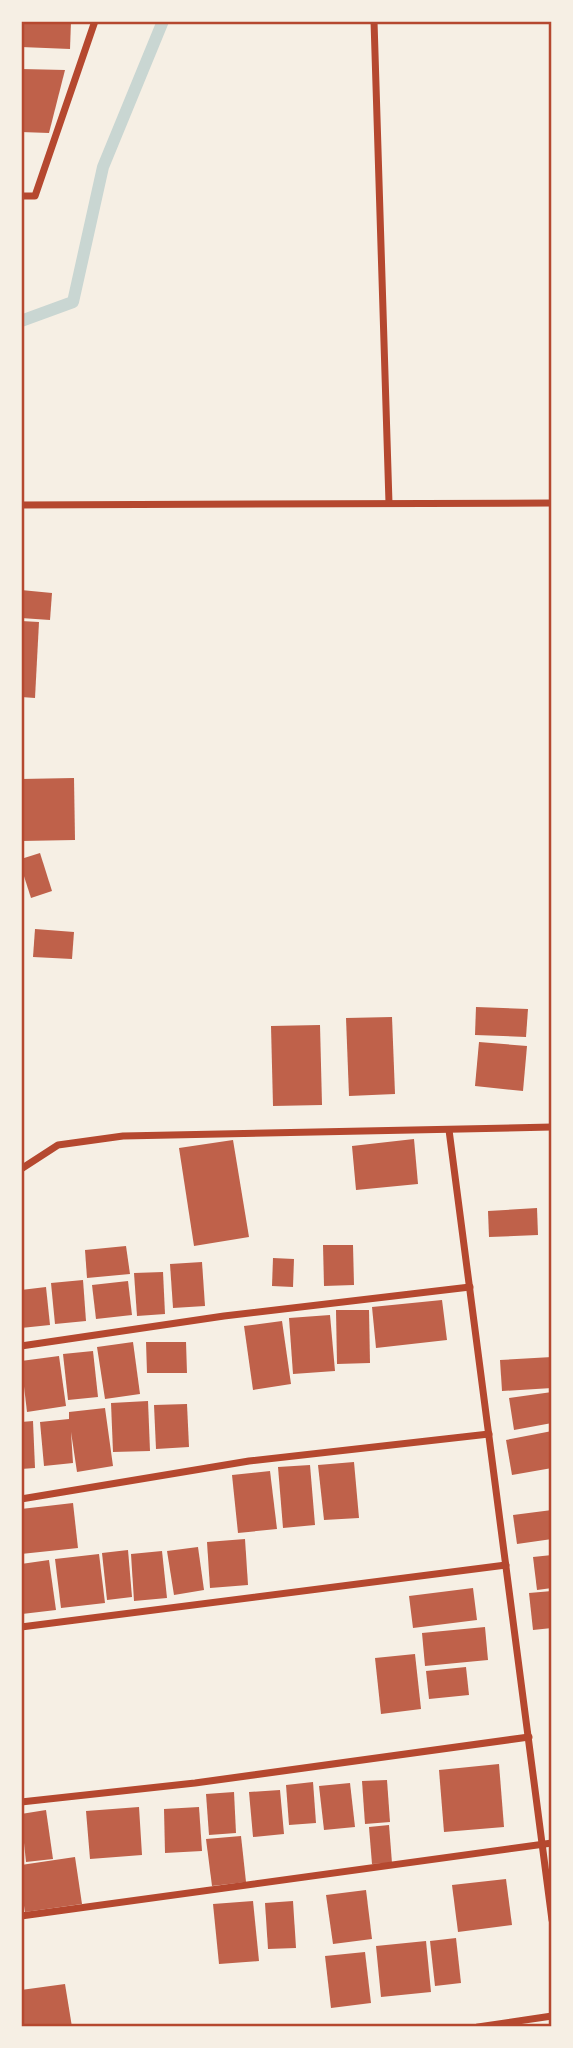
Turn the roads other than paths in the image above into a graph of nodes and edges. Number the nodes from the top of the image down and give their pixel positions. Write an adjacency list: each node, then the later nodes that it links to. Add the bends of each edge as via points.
1 (95, 21): 3 (street, via 35,196)
2 (374, 21): 4 (street)
3 (21, 196)
4 (389, 503): 5 (street); 6 (street)
5 (552, 503)
6 (21, 505)
7 (552, 1127): 8 (street)
8 (449, 1130): 9 (street, via 123,1136 58,1145); 10 (street)
9 (21, 1169)
10 (470, 1287): 11 (street); 12 (street)
11 (21, 1346)
12 (489, 1434): 13 (street, via 248,1461); 14 (street)
13 (21, 1499)
14 (506, 1565): 15 (street); 16 (street)
15 (21, 1627)
16 (529, 1737): 17 (street); 19 (street)
17 (21, 1802)
18 (552, 1843): 19 (street)
19 (542, 1845): 20 (street); 21 (street)
20 (21, 1916)
21 (552, 1920)
22 (552, 2016): 23 (street)
23 (478, 2027)

